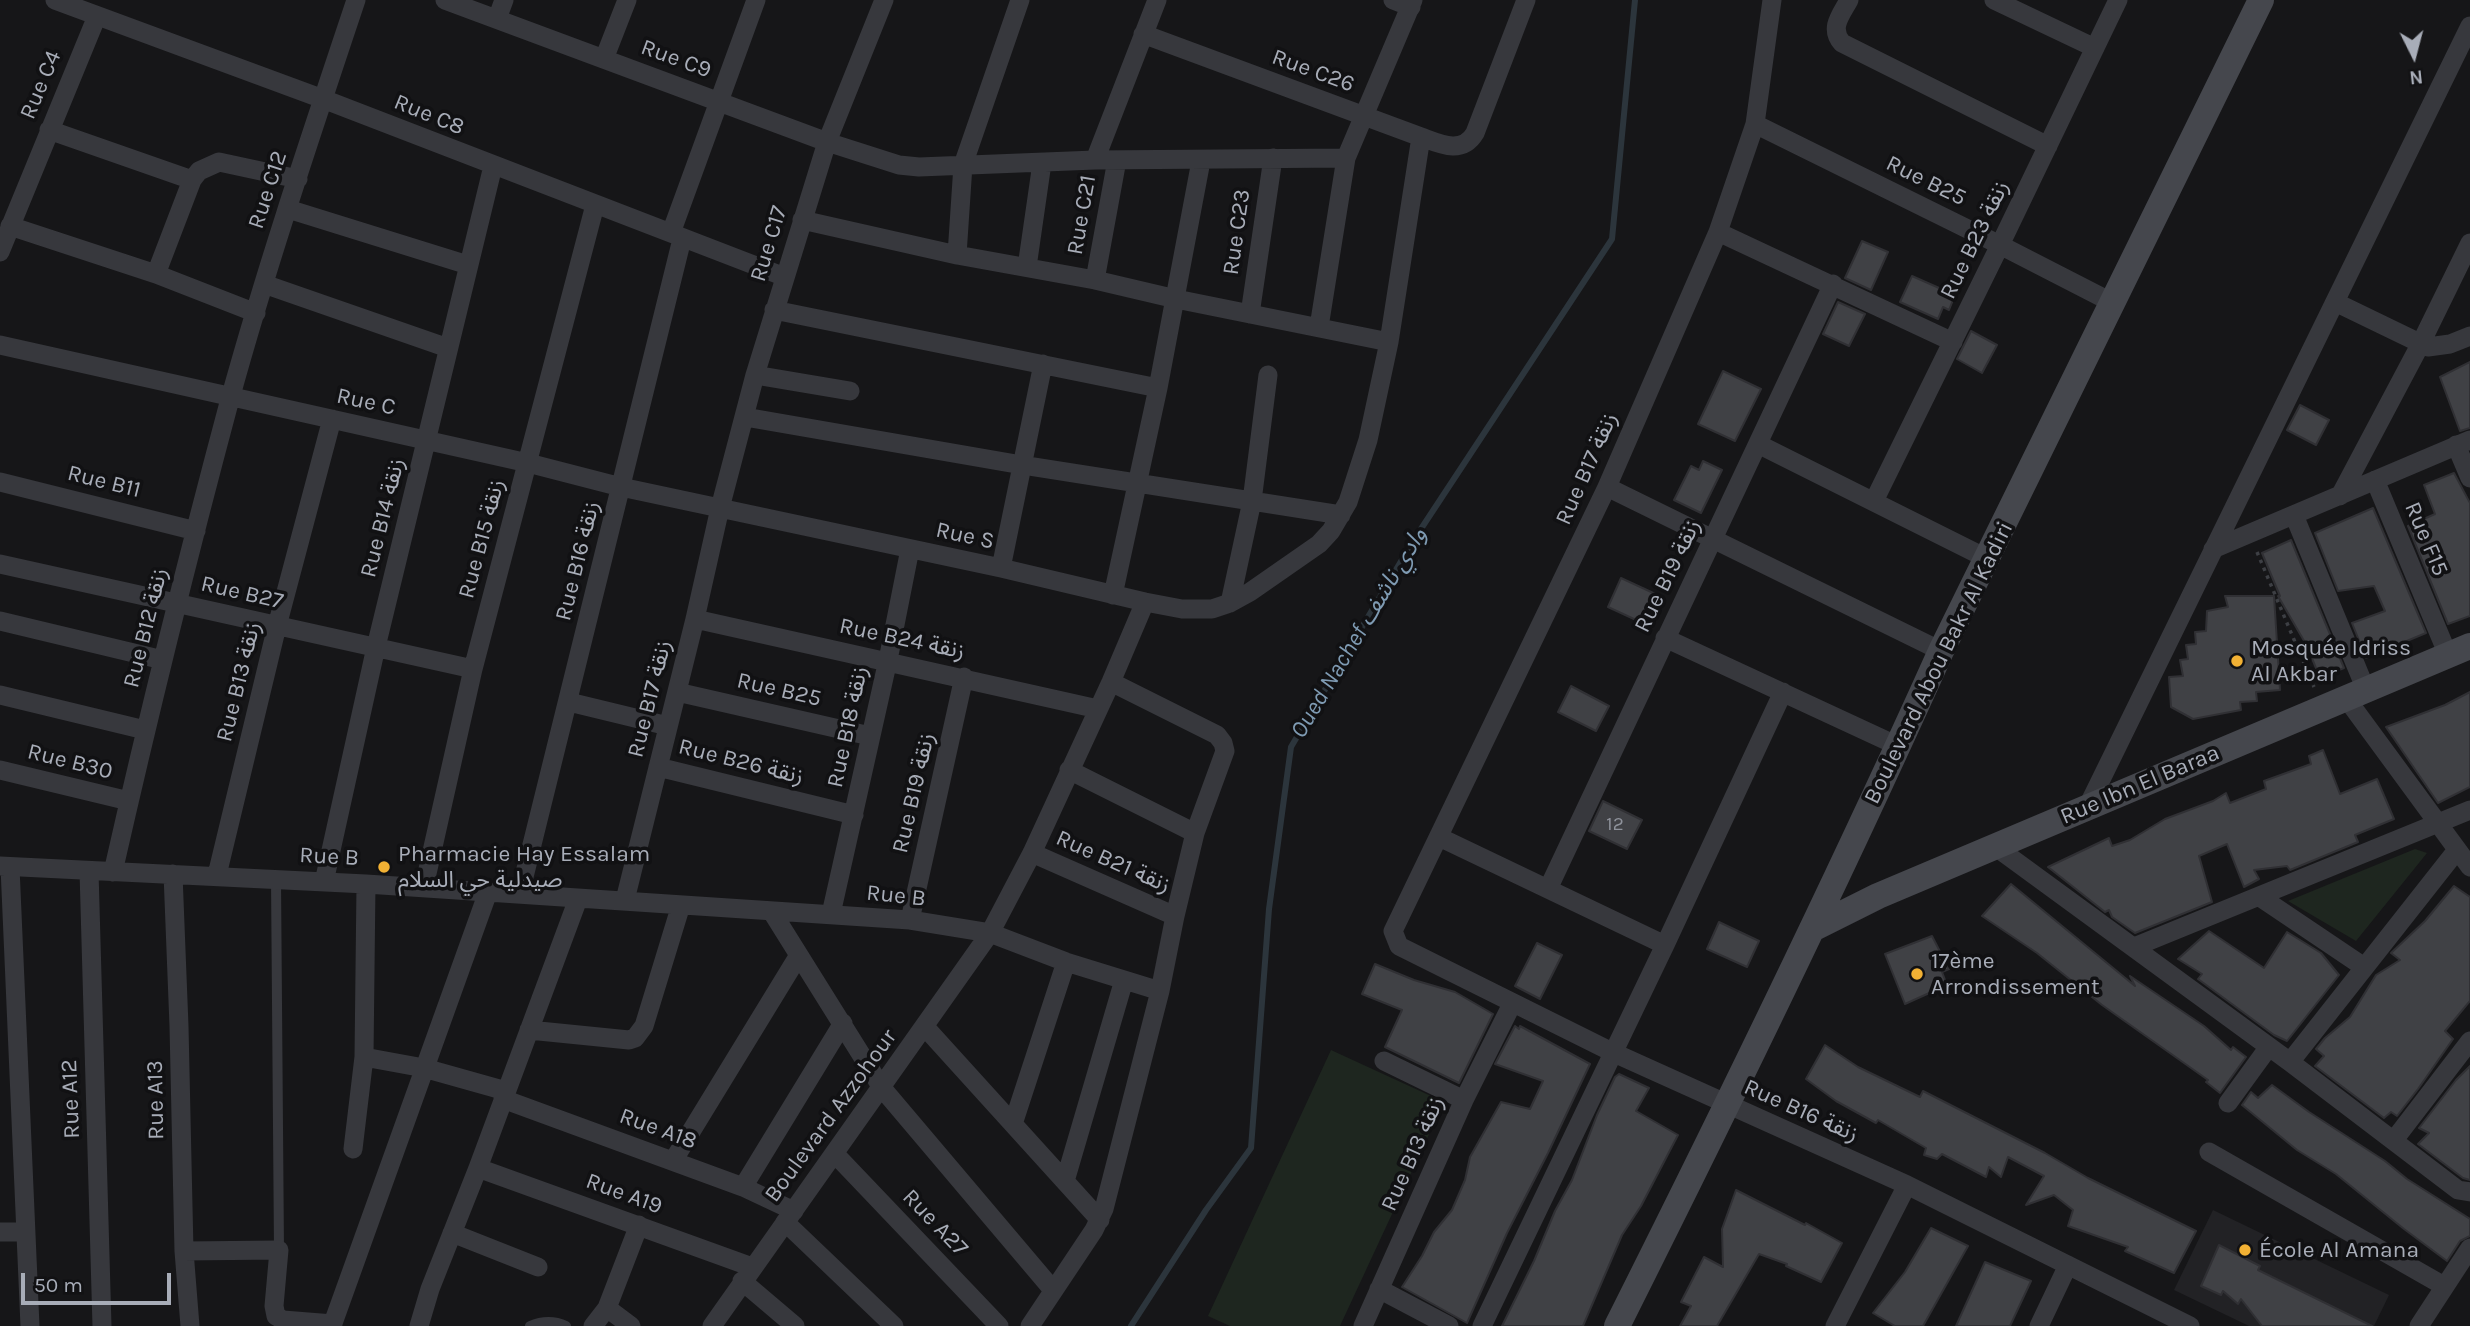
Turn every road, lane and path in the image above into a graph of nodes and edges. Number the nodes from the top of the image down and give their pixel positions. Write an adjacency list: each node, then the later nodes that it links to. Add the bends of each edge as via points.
1 (55, 0): 17 (street, Rue C8)
2 (356, 0): 23 (street, Rue C12)
3 (445, 0): 18 (street, Rue C9)
4 (504, 0): 18 (street)
5 (626, 0): 22 (street)
6 (756, 0): 24 (street, Rue B16 زنقة)
7 (884, 0): 29 (street, Rue C17)
8 (1020, 0): 37 (street)
9 (1157, 0): 20 (street)
10 (1526, 0): 28 (street, Rue C26, via 1475,133 1466,143 1449,146)
11 (1772, 0): 26 (street, Rue B17 زنقة)
12 (1849, 0): 30 (street, via 1835,28 1842,43)
13 (1994, 0): 21 (street)
14 (2118, 0): 21 (street, Rue B23 زنقة)
15 (1406, 2): 25 (street)
16 (2253, 3): 59 (main road, Boulevard Abou Bakr Al Kadiri)
17 (97, 16): 23 (street, Rue C8); 27 (street, Rue C4)
18 (497, 19): 22 (street, Rue C9)
19 (2470, 26): 58 (street)
20 (1143, 34): 25 (street, Rue C26); 33 (street)
21 (2095, 48): 30 (street, Rue B23 زنقة)
22 (604, 59): 24 (street, Rue C9)
23 (323, 99): 38 (street, Rue C8); 39 (street, Rue C12)
24 (719, 102): 29 (street, Rue C9); 45 (street, Rue B16 زنقة)
25 (1365, 117): 28 (street, Rue C26); 32 (street)
26 (1755, 124): 44 (street, Rue B17 زنقة); 48 (street, Rue B25)
27 (49, 130): 40 (street); 46 (street, Rue C4)
28 (1421, 138): 65 (street)
29 (827, 142): 37 (street, Rue C9, via 908,167); 43 (street, Rue C17)
30 (2048, 146): 48 (street, Rue B23 زنقة)
31 (1273, 158): 32 (street, Rue C9); 35 (street, Rue C9); 62 (street, Rue C23)
32 (1346, 158): 63 (street)
33 (1095, 160): 34 (street, Rue C9); 36 (street, Rue C9)
34 (1117, 160): 35 (street, Rue C9); 54 (street, Rue C21)
35 (1201, 161): 57 (street)
36 (1042, 163): 37 (street, Rue C9); 51 (street)
37 (963, 164): 49 (street)
38 (494, 166): 41 (street, Rue C8); 50 (street, Rue B14 زنقة)
39 (298, 179): 40 (street, via 219,163 199,171); 42 (street, Rue C12)
40 (192, 180): 52 (street)
41 (595, 205): 45 (street, Rue C8); 81 (street, Rue B15 زنقة)
42 (288, 209): 50 (street); 55 (street, Rue C12)
43 (802, 220): 49 (street); 53 (street, Rue C17)
44 (1718, 232): 56 (street); 88 (street, Rue B17 زنقة)
45 (677, 236): 53 (street, Rue C8); 87 (street, Rue B16 زنقة)
46 (3, 242): 52 (street)
47 (2470, 243): 68 (street)
48 (2000, 245): 59 (street, Rue B25); 66 (street, Rue B23 زنقة)
49 (957, 255): 51 (street)
50 (468, 265): 69 (street, Rue B14 زنقة)
51 (1027, 267): 54 (street)
52 (156, 274): 61 (street)
53 (785, 277): 60 (street, Rue C17)
54 (1095, 280): 57 (street)
55 (264, 284): 61 (street, Rue C12); 69 (street)
56 (1833, 284): 66 (street); 80 (street, Rue B19 زنقة)
57 (1176, 299): 62 (street); 73 (street)
58 (2335, 302): 68 (street); 99 (street)
59 (2113, 303): 100 (main road, Boulevard Abou Bakr Al Kadiri)
60 (775, 310): 70 (street); 71 (street, Rue C17)
61 (256, 313): 75 (street, Rue C12)
62 (1250, 314): 63 (street)
63 (1319, 327): 65 (street)
64 (2470, 336): 68 (street, via 2437,347)
65 (1389, 342): 93 (street, via 1368,440)
66 (1953, 342): 91 (street, Rue B23 زنقة)
67 (0, 345): 75 (street, Rue C)
68 (2420, 345): 89 (street)
69 (448, 348): 78 (street, Rue B14 زنقة)
70 (1043, 364): 73 (street); 82 (street)
71 (755, 374): 74 (street); 76 (street, Rue C17)
72 (1268, 374): 90 (street)
73 (1158, 388): 86 (street)
74 (850, 391)
75 (231, 397): 77 (street, Rue C); 95 (street, Rue B12 زنقة)
76 (745, 417): 82 (street); 92 (street, Rue C17)
77 (332, 419): 78 (street, Rue C); 109 (street, Rue B13 زنقة)
78 (427, 440): 81 (street, Rue C); 111 (street, Rue B14 زنقة)
79 (2463, 443): 83 (street); 84 (street)
80 (1758, 444): 91 (street); 97 (street, Rue B19 زنقة)
81 (528, 463): 87 (street, Rue C); 116 (street, Rue B15 زنقة)
82 (1022, 465): 86 (street); 102 (street)
83 (2470, 478)
84 (2375, 480): 89 (street); 113 (street, Rue F15)
85 (0, 482): 95 (street, Rue B11)
86 (1137, 482): 90 (street); 103 (street)
87 (621, 487): 92 (street, Rue C); 123 (street, Rue B16 زنقة)
88 (1607, 487): 97 (street); 138 (street, Rue B17 زنقة)
89 (2340, 496): 94 (street)
90 (1252, 501): 93 (street); 106 (street)
91 (1874, 501): 100 (street)
92 (720, 508): 98 (street, Rue S); 107 (street, Rue B17 زنقة)
93 (1341, 515): 106 (street, via 1319,544)
94 (2294, 515): 96 (street); 122 (street)
95 (196, 531): 105 (street, Rue B12 زنقة)
96 (2249, 534): 99 (street); 122 (path)
97 (1712, 539): 110 (street, Rue B19 زنقة); 112 (street)
98 (910, 549): 102 (street, Rue S); 115 (street, Rue B18 زنقة)
99 (2214, 549): 133 (street)
100 (1988, 559): 112 (main road, Boulevard Abou Bakr Al Kadiri)
101 (0, 564): 105 (street, Rue B27)
102 (1001, 568): 103 (street, Rue S)
103 (1113, 595): 104 (street, Rue S)
104 (1145, 602): 106 (street, Rue S, via 1199,610); 118 (street, Boulevard Azzohour)
105 (177, 603): 109 (street, Rue B27); 114 (street, Rue B12 زنقة)
106 (1230, 603)
107 (695, 619): 115 (street, Rue B24 زنقة); 119 (street, Rue B17 زنقة)
108 (0, 621): 114 (street)
109 (277, 626): 111 (street, Rue B27); 147 (street, Rue B13 زنقة)
110 (1665, 638): 120 (street); 152 (street, Rue B19 زنقة)
111 (376, 647): 116 (street, Rue B27); 149 (street, Rue B14 زنقة)
112 (1941, 651): 128 (main road, Boulevard Abou Bakr Al Kadiri)
113 (2459, 651): 122 (main road, Rue Ibn El Baraa)
114 (163, 660): 126 (street, Rue B12 زنقة)
115 (888, 660): 117 (street, Rue B24 زنقة); 127 (street, Rue B18 زنقة)
116 (473, 669): 151 (street, Rue B15 زنقة)
117 (964, 677): 124 (street, Rue B24 زنقة); 162 (street, Rue B19 زنقة)
118 (1111, 682): 124 (street, Boulevard Azzohour); 137 (street, via 1223,743 1225,751)
119 (677, 692): 125 (street, Rue B17 زنقة); 127 (street, Rue B25)
120 (1783, 692): 128 (street); 166 (street)
121 (0, 695): 126 (street)
122 (2345, 699): 133 (main road, Rue Ibn El Baraa); 136 (street)
123 (569, 702): 125 (street); 154 (street, Rue B16 زنقة)
124 (1098, 709): 131 (street, Boulevard Azzohour)
125 (668, 726): 129 (street, Rue B17 زنقة)
126 (145, 730): 132 (street, Rue B12 زنقة)
127 (870, 736): 135 (street, Rue B18 زنقة)
128 (1898, 746): 163 (main road, Boulevard Abou Bakr Al Kadiri)
129 (658, 767): 135 (street, Rue B26 زنقة); 157 (street, Rue B17 زنقة)
130 (0, 770): 132 (street, Rue B30)
131 (1069, 770): 137 (street); 141 (street, Boulevard Azzohour)
132 (129, 801): 145 (street, Rue B12 زنقة)
133 (2087, 807): 139 (main road, Rue Ibn El Baraa)
134 (2470, 810): 136 (street)
135 (853, 815): 160 (street, Rue B18 زنقة)
136 (2438, 823): 140 (street); 155 (street)
137 (1195, 833): 161 (street)
138 (1439, 837): 152 (street); 165 (street, Rue B17 زنقة, via 1393,931)
139 (1996, 846): 163 (main road, Rue Ibn El Baraa); 167 (street)
140 (2457, 850): 143 (street); 170 (street)
141 (1032, 853): 161 (street, Rue B21 زنقة); 164 (street, Boulevard Azzohour)
142 (5, 866): 144 (street, Rue B); 204 (street)
143 (2470, 867)
144 (89, 871): 145 (street, Rue B); 218 (street, Rue A12)
145 (113, 872): 146 (street, Rue B)
146 (173, 874): 147 (street, Rue B); 208 (street, Rue A13)
147 (218, 875): 148 (street, Rue B)
148 (276, 878): 149 (street, Rue B); 207 (lane)
149 (324, 882): 150 (street, Rue B)
150 (366, 884): 151 (street, Rue B); 180 (street)
151 (424, 887): 153 (street, Rue B)
152 (1548, 889): 166 (street)
153 (488, 892): 154 (street, Rue B); 183 (street)
154 (520, 893): 156 (street, Rue B)
155 (2260, 897): 167 (street); 170 (street)
156 (578, 899): 157 (street, Rue B); 176 (street)
157 (625, 900): 158 (street, Rue B)
158 (681, 905): 159 (street, Rue B); 176 (street, via 644,1026 635,1038)
159 (772, 912): 160 (street, Rue B); 168 (street)
160 (831, 915): 162 (street, Rue B)
161 (1175, 916): 172 (street)
162 (910, 920): 164 (street, Rue B)
163 (1812, 929): 188 (main road, Boulevard Abou Bakr Al Kadiri)
164 (990, 933): 169 (street, Rue B); 175 (street, Boulevard Azzohour)
165 (1395, 939): 173 (street, Rue B16 زنقة, via 1399,946)
166 (1665, 946): 179 (street)
167 (2134, 947): 178 (street)
168 (799, 955): 174 (street); 194 (street)
169 (1066, 962): 171 (street, Rue B); 189 (street)
170 (2364, 967): 182 (street)
171 (1124, 980): 172 (street, Rue B); 196 (street)
172 (1160, 991): 201 (street)
173 (1513, 1004): 179 (street, Rue B16 زنقة); 186 (street, Rue B13 زنقة)
174 (843, 1023): 184 (street); 198 (street)
175 (925, 1027): 184 (street, Boulevard Azzohour); 189 (street)
176 (529, 1030): 185 (street)
177 (2470, 1041): 190 (street)
178 (2268, 1048): 182 (street); 187 (street)
179 (1612, 1052): 188 (street, Rue B16 زنقة); 232 (street)
180 (364, 1057): 183 (street, Rue A18); 191 (street)
181 (1384, 1061): 186 (street)
182 (2290, 1062): 190 (street)
183 (424, 1068): 185 (street, Rue A18); 216 (street)
184 (882, 1088): 193 (street, Boulevard Azzohour); 214 (street)
185 (505, 1095): 194 (street, Rue A18); 195 (street)
186 (1464, 1100): 213 (street, Rue B13 زنقة)
187 (2228, 1103)
188 (1728, 1106): 197 (street, Rue B16 زنقة); 233 (main road, Boulevard Abou Bakr Al Kadiri)
189 (1013, 1124): 196 (street)
190 (2393, 1140): 199 (street, via 2458,1190)
191 (353, 1149)
192 (2209, 1152): 212 (street)
193 (835, 1154): 200 (street, Boulevard Azzohour); 228 (street, Rue A27)
194 (673, 1161): 198 (street, Rue A18)
195 (478, 1168): 202 (street, Rue A19); 205 (street)
196 (1065, 1181): 201 (street)
197 (1908, 1185): 209 (street, Rue B16 زنقة); 234 (street)
198 (743, 1187): 200 (street, Rue A18)
199 (2470, 1192)
200 (790, 1217): 211 (street, Boulevard Azzohour); 227 (street, Rue A18)
201 (1100, 1220): 214 (street)
202 (639, 1226): 211 (street, Rue A19); 215 (street)
203 (0, 1232): 204 (street)
204 (25, 1232): 217 (street)
205 (452, 1233): 210 (street); 220 (street)
206 (2470, 1248): 212 (street)
207 (279, 1250): 208 (street); 216 (street, via 276,1316)
208 (184, 1251): 219 (street, Rue A13)
209 (2068, 1265): 235 (street); 236 (street, Rue B16 زنقة)
210 (538, 1267)
211 (747, 1274): 225 (street, Boulevard Azzohour); 226 (street)
212 (2444, 1286): 237 (street)
213 (1379, 1289): 230 (street, Rue B13 زنقة); 231 (street)
214 (1053, 1290): 229 (street)
215 (607, 1308): 223 (street); 224 (street)
216 (332, 1325)
217 (30, 1326)
218 (102, 1326)
219 (190, 1326)
220 (419, 1326)
221 (530, 1326): 222 (lane, via 546,1321)
222 (566, 1326)
223 (593, 1326)
224 (631, 1326)
225 (712, 1326)
226 (794, 1326)
227 (894, 1326)
228 (999, 1326)
229 (1030, 1326)
230 (1363, 1326)
231 (1449, 1326)
232 (1482, 1326)
233 (1617, 1326)
234 (1835, 1326)
235 (2039, 1326)
236 (2190, 1326)
237 (2419, 1326)

